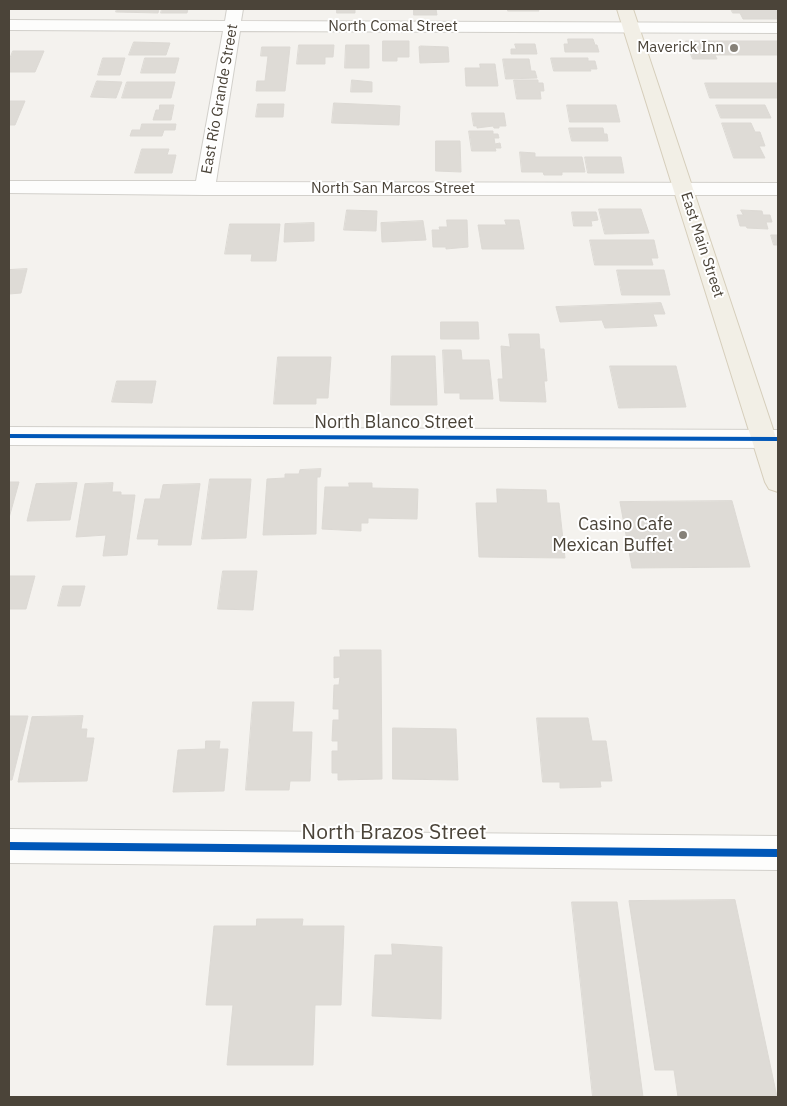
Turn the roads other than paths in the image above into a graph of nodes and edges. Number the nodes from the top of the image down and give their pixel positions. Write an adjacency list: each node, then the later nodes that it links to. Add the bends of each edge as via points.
1 (234, 18): 2 (street, North Comal Street); 3 (street, North Comal Street); 6 (street, East Río Grande Street)
2 (628, 18): 4 (street, North Comal Street); 7 (main road, East Main Street)
3 (9, 25)
4 (778, 28)
5 (9, 187): 6 (street, North San Marcos Street)
6 (204, 189): 7 (street, North San Marcos Street)
7 (684, 189): 8 (street, North San Marcos Street); 10 (main road, East Main Street)
8 (778, 189)
9 (9, 436): 10 (street, North Blanco Street)
10 (772, 439): 11 (main road, East Main Street)
11 (778, 482)
12 (9, 846): 13 (street, North Brazos Street)
13 (778, 853)

